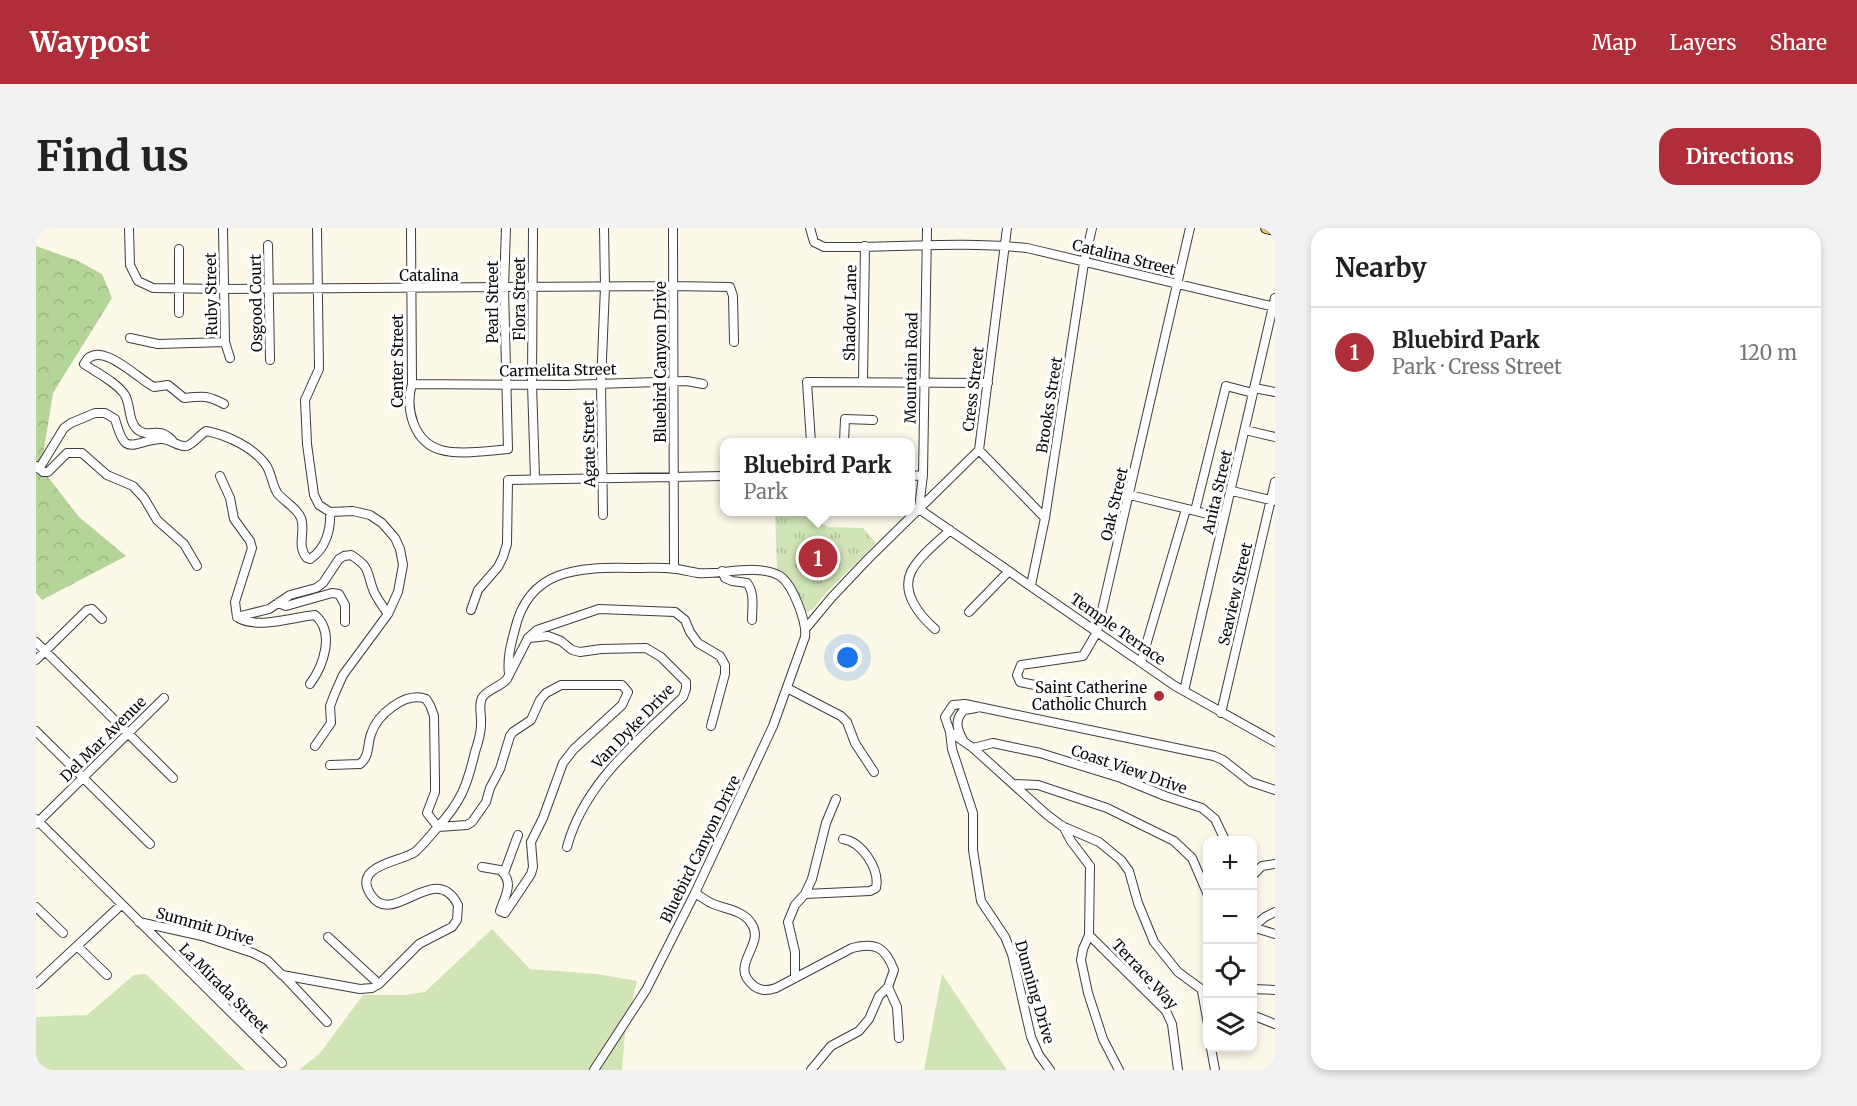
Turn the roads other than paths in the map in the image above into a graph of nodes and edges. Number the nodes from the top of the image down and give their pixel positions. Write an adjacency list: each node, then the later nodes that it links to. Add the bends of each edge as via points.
1 (129, 228): 25 (street, Catalina, via 130,266 138,282)
2 (223, 228): 30 (street, Ruby Street)
3 (317, 228): 26 (street)
4 (411, 228): 27 (street, Center Street)
5 (506, 228): 28 (street, Pearl Street)
6 (533, 228): 29 (street, Flora Street)
7 (603, 228): 24 (street, Agate Street)
8 (674, 228): 23 (street, Bluebird Canyon Drive)
9 (810, 228): 18 (street, Catalina Street, via 812,239 820,246)
10 (927, 228): 17 (street, Mountain Road)
11 (1007, 228): 19 (street, Cress Street)
12 (1092, 228): 21 (street, Brooks Street)
13 (1190, 228): 22 (street, Oak Street)
14 (1266, 228): 15 (main road)
15 (1275, 230)
16 (268, 245): 31 (street, Osgood Court)
17 (927, 245): 18 (street, Catalina Street); 19 (street, Catalina Street); 42 (street, Mountain Road)
18 (865, 246): 40 (street, Shadow Lane)
19 (1005, 246): 21 (street, Catalina Street); 43 (street, Cress Street)
20 (179, 249): 25 (street)
21 (1084, 263): 22 (street, Catalina Street); 76 (street, Brooks Street)
22 (1178, 284): 32 (street, Catalina Street); 69 (street, Oak Street)
23 (672, 286): 24 (street, Catalina); 36 (street, Catalina, via 730,288); 39 (street, Bluebird Canyon Drive)
24 (604, 287): 29 (street, Catalina); 41 (street, Agate Street)
25 (178, 288): 30 (street, Catalina); 33 (street)
26 (318, 288): 27 (street, Catalina); 31 (street, Catalina); 73 (street, via 319,369 305,400 307,444 315,495 319,505)
27 (411, 288): 28 (street, Catalina); 44 (street, Center Street)
28 (504, 288): 29 (street, Catalina); 45 (street, Pearl Street)
29 (533, 288): 46 (street, Flora Street)
30 (224, 289): 31 (street, Catalina); 35 (street, Ruby Street)
31 (269, 289): 38 (street, Osgood Court)
32 (1274, 304): 48 (street, Anita Street)
33 (179, 313)
34 (130, 338): 35 (street, via 158,344)
35 (225, 342): 37 (street, Ruby Street)
36 (734, 342)
37 (230, 358)
38 (270, 360)
39 (674, 381): 41 (street, Carmelita Street); 47 (street, Carmelita Street); 61 (street, Bluebird Canyon Drive)
40 (863, 381): 42 (street); 54 (street, via 807,382)
41 (601, 383): 46 (street, Carmelita Street); 65 (street, Agate Street)
42 (924, 383): 43 (street); 64 (street, Mountain Road)
43 (988, 383): 58 (street, Cress Street)
44 (412, 384): 45 (street, Carmelita Street); 57 (street, Center Street, via 412,419 428,443 441,450 459,452)
45 (506, 384): 46 (street, Carmelita Street); 57 (street, Pearl Street)
46 (532, 384): 66 (street, Flora Street)
47 (703, 384)
48 (1254, 390): 49 (street); 52 (street, Anita Street); 72 (street, via 1226,386)
49 (1275, 392)
50 (224, 404): 56 (street, via 202,395 184,398 168,386 154,387 120,362 99,355 85,360 84,364 124,395 138,430 160,432)
51 (873, 420): 55 (street, via 845,419)
52 (1245, 430): 53 (street); 68 (street, Anita Street)
53 (1275, 437)
54 (811, 438)
55 (844, 438)
56 (172, 440): 59 (street, via 127,444 121,440 115,419 95,413 64,428); 73 (street, via 179,446 188,446 206,431 218,433 252,452 265,464 276,492 300,514 301,546 307,558 315,556 330,530)
57 (508, 449)
58 (979, 450): 71 (street, Cress Street); 76 (street)
59 (38, 467): 79 (street, via 48,472 67,453 82,453 106,475 133,486 157,520 184,544)
60 (220, 476): 88 (street, via 234,519 252,548 235,602)
61 (674, 476): 62 (street); 65 (street); 80 (street, Bluebird Canyon Drive)
62 (720, 476)
63 (915, 476): 64 (street)
64 (923, 476): 71 (street, Mountain Road)
65 (603, 477): 66 (street); 74 (street, Agate Street)
66 (535, 478): 85 (street, via 508,480 507,544 498,567 478,590)
67 (1275, 482): 70 (street, Seaview Street)
68 (1232, 491): 70 (street); 77 (street, Anita Street)
69 (1130, 495): 72 (street); 94 (street, Oak Street)
70 (1273, 500): 107 (street, Seaview Street)
71 (915, 509): 78 (street, Temple Terrace)
72 (1190, 510): 77 (street); 99 (street)
73 (330, 512): 87 (street, via 370,515 395,538 403,565 398,592)
74 (603, 515)
75 (908, 516): 92 (street, Cress Street)
76 (1045, 518): 83 (street, Brooks Street)
77 (1224, 518): 103 (street, Anita Street)
78 (950, 530): 82 (street, Temple Terrace); 93 (street, via 921,559 909,581 912,601)
79 (197, 566)
80 (674, 568): 81 (street, via 699,573); 100 (street, via 603,567 548,580 519,610 509,654)
81 (722, 571): 90 (street, via 725,578 751,587); 92 (street, via 780,576 795,597)
82 (1009, 571): 83 (street, Temple Terrace); 86 (street)
83 (1031, 585): 94 (street, Temple Terrace)
84 (278, 603): 87 (street, via 290,595 316,588 339,559 351,555 365,565); 88 (street); 91 (street, via 286,606 339,594 345,605)
85 (471, 610)
86 (969, 612)
87 (388, 614): 114 (street, via 342,675 330,706 331,723)
88 (237, 617): 101 (street, via 250,623 311,615 319,618 324,625 325,643 318,674)
89 (102, 619): 97 (street, via 92,609 87,610)
90 (752, 620)
91 (345, 622)
92 (807, 627): 102 (street, Bluebird Canyon Drive)
93 (935, 629)
94 (1097, 632): 99 (street, Temple Terrace); 104 (street, Oak Street, via 1083,656 1021,665 1017,675 1020,682)
95 (528, 638): 100 (street); 108 (street, via 537,630 599,609 675,612 685,620 698,643 720,656 725,665); 131 (street, Van Dyke Drive, via 548,636 580,652 646,648 686,682 683,697 601,779 581,811)
96 (36, 642): 97 (street)
97 (45, 651): 98 (street); 111 (street)
98 (36, 660)
99 (1141, 662): 103 (street, Temple Terrace)
100 (509, 674): 126 (street, via 503,684 482,698 481,724 466,788)
101 (310, 684)
102 (787, 688): 118 (street, via 841,716); 137 (street, Bluebird Canyon Drive)
103 (1184, 691): 107 (street, Temple Terrace)
104 (1069, 692)
105 (164, 698): 111 (street, Del Mar Avenue)
106 (982, 708): 110 (street, Dunning Drive, via 953,705 945,717); 112 (street, via 970,708 961,714 957,727); 122 (street, via 1214,756 1251,782)
107 (1221, 712): 113 (street, Temple Terrace)
108 (711, 726)
109 (36, 730): 119 (street)
110 (950, 732): 112 (street); 116 (street, Dunning Drive)
111 (127, 734): 119 (street, Del Mar Avenue); 120 (street)
112 (963, 740): 115 (street); 116 (street)
113 (1275, 742)
114 (315, 746)
115 (973, 748): 121 (street); 128 (street, Coast View Drive, via 993,743 1121,778 1202,808 1215,819)
116 (952, 749): 169 (street, Dunning Drive, via 973,813 973,850 981,901 1012,954 1031,1037)
117 (330, 765): 126 (street, via 360,764 366,757 375,726 394,705 412,696 426,699 434,716 435,780 427,813)
118 (874, 772)
119 (83, 778): 124 (street, Del Mar Avenue); 130 (street)
120 (173, 778)
121 (1014, 784): 125 (street); 136 (street, via 1038,785 1098,805 1174,841 1192,858)
122 (1275, 789)
123 (836, 799): 138 (street)
124 (37, 822): 139 (street)
125 (1062, 826): 148 (street, via 1090,866); 158 (street, via 1099,842 1121,860 1129,871 1154,942 1178,972)
126 (438, 827): 135 (street, via 472,822 486,802 510,736 531,720 546,693 561,685 622,685 628,692 622,705 563,763 531,842 531,874 502,913 508,889); 156 (street, via 416,851 374,869 368,878 368,888 379,903 388,906 430,889 448,891 458,904 457,920 452,927 419,944)
127 (518, 835): 135 (street)
128 (1223, 836)
129 (843, 839): 138 (street, via 851,840 865,854 878,881 876,888)
130 (150, 844)
131 (567, 847)
132 (1275, 864): 134 (street)
133 (482, 867): 135 (street)
134 (1257, 871)
135 (504, 873)
136 (1206, 890)
137 (695, 893): 154 (street, via 741,914 754,927 756,936 745,962 745,975 751,983 767,991); 167 (street, Bluebird Canyon Drive, via 646,990)
138 (805, 894): 154 (street, via 788,922 795,951)
139 (121, 905): 142 (street); 151 (street)
140 (36, 907): 146 (street)
141 (1275, 912): 143 (street)
142 (138, 922): 144 (street, Summit Drive); 150 (street)
143 (1257, 924)
144 (166, 928): 150 (street, La Mirada Street, via 160,939); 153 (street, Summit Drive, via 253,953)
145 (1257, 928): 147 (street)
146 (63, 933)
147 (1275, 934)
148 (1089, 935): 170 (street, via 1081,960 1083,971 1103,1039); 171 (street, Terrace Way, via 1166,1011 1172,1024)
149 (328, 937): 156 (street)
150 (162, 945): 166 (street, La Mirada Street)
151 (77, 946): 152 (street); 155 (street)
152 (108, 975)
153 (282, 975): 156 (street, Summit Drive, via 360,989); 162 (street)
154 (795, 978): 157 (street, via 852,948 874,945 889,957 894,970)
155 (36, 984)
156 (379, 984)
157 (888, 987): 164 (street, via 897,1007); 168 (street, via 859,1031 831,1046)
158 (1203, 989)
159 (1257, 989): 160 (street)
160 (1275, 990)
161 (1257, 1017): 163 (street)
162 (327, 1022)
163 (1275, 1024)
164 (899, 1038)
165 (1212, 1052): 172 (street)
166 (282, 1063)
167 (594, 1070)
168 (811, 1070)
169 (1050, 1070)
170 (1119, 1070)
171 (1178, 1070)
172 (1215, 1070)

